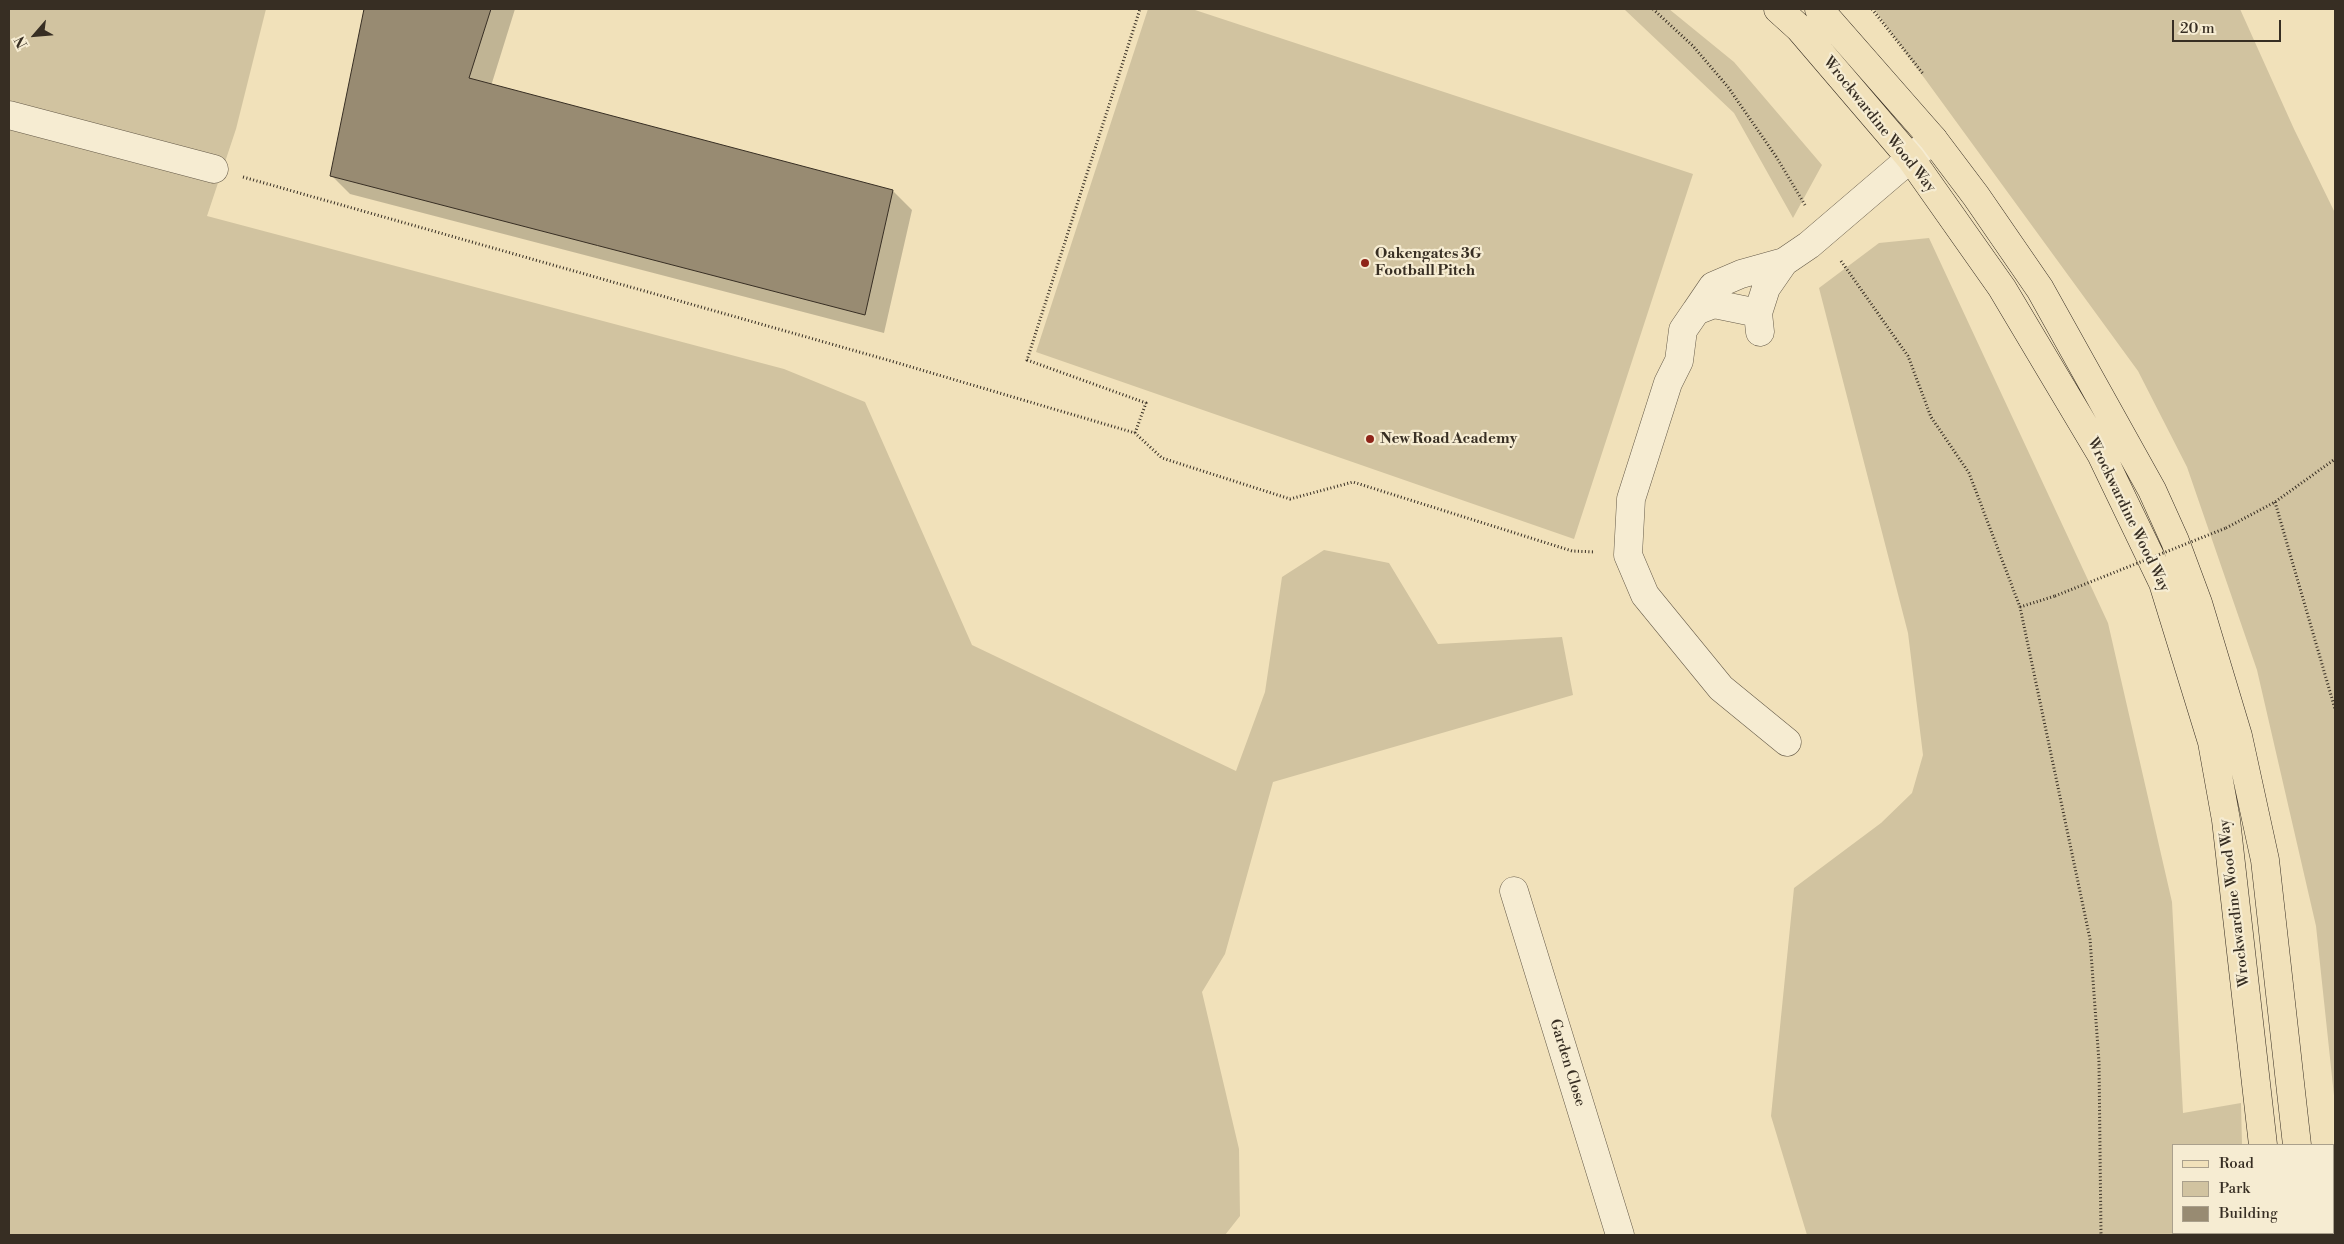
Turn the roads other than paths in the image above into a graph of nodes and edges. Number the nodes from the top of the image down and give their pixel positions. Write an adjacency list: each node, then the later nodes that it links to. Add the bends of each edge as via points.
1 (1778, 9): 5 (main road, Wrockwardine Wood Way)
2 (1818, 9): 4 (main road, Wrockwardine Wood Way)
3 (9, 115): 6 (street)
4 (1933, 139): 5 (street); 12 (main road, Wrockwardine Wood Way, via 2040,289 2152,490 2176,541 2238,736 2265,860)
5 (1911, 158): 7 (street); 11 (main road, Wrockwardine Wood Way, via 2002,288 2101,454 2164,583 2212,742 2226,820)
6 (214, 169)
7 (1784, 262): 8 (street, via 1713,286); 8 (street, via 1766,288 1759,322 1714,304)
8 (1696, 311): 9 (street, via 1683,330 1679,360 1668,383 1631,499 1628,555 1645,594 1721,688)
9 (1787, 742)
10 (1514, 891): 13 (street, Garden Close)
11 (2263, 1144)
12 (2297, 1144)
13 (1620, 1235)

